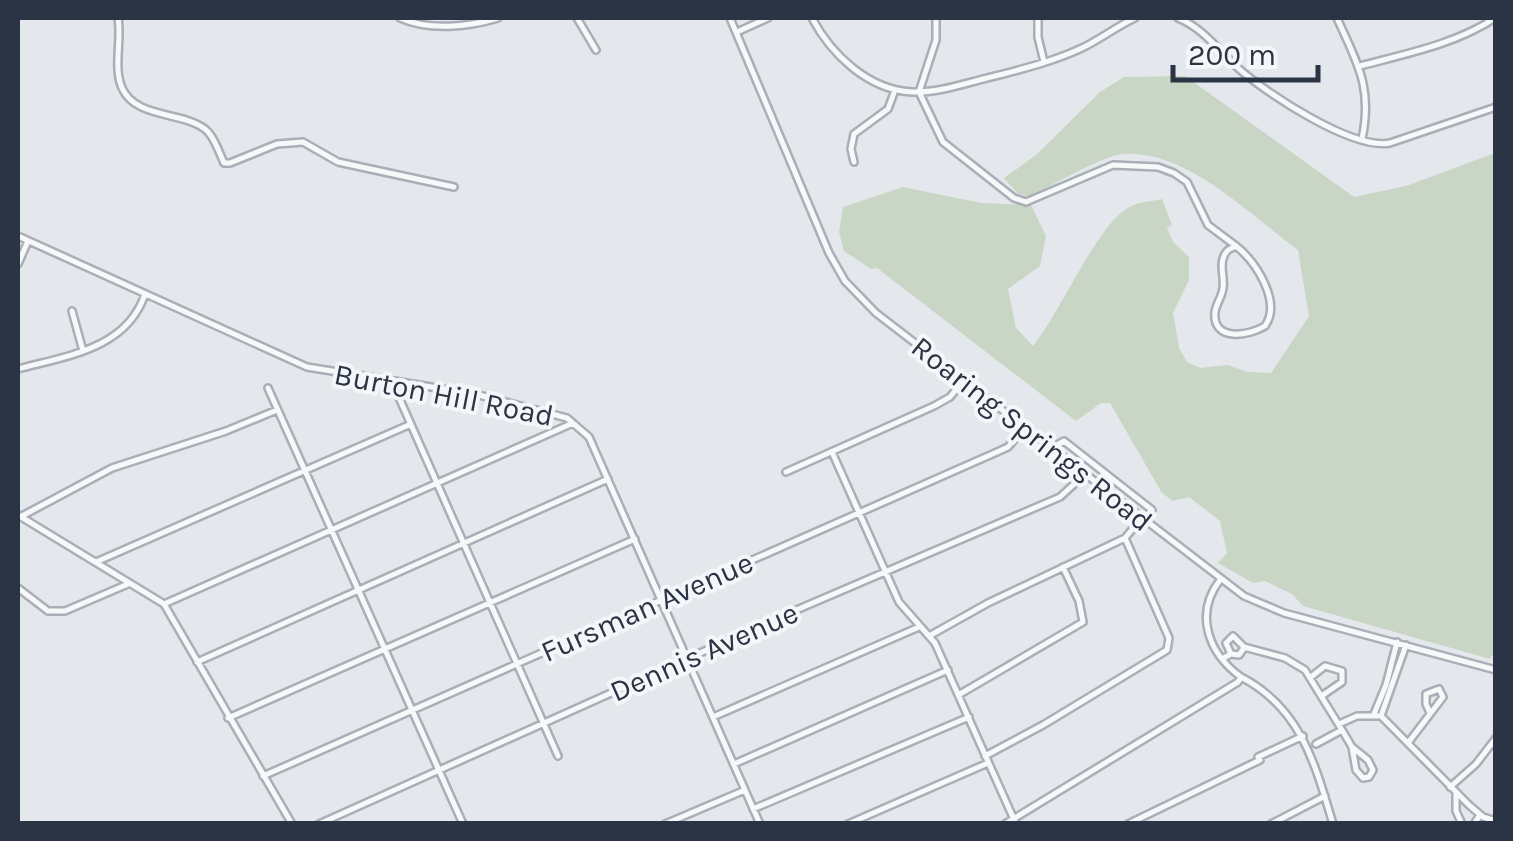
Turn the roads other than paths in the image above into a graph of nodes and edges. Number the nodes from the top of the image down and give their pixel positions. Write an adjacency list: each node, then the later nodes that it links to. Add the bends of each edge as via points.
1 (118, 18): 23 (street, via 125,93 138,105 202,126 224,163 303,142 338,162)
2 (400, 18): 3 (street, via 446,26)
3 (498, 18)
4 (577, 18): 15 (street)
5 (730, 18): 14 (street, Roaring Springs Road)
6 (768, 18): 14 (street)
7 (812, 18): 18 (street, via 849,65)
8 (936, 18): 19 (street)
9 (1038, 18): 16 (street)
10 (1135, 18): 16 (street)
11 (1178, 18): 21 (street, via 1256,83)
12 (1337, 18): 17 (street)
13 (1495, 18): 17 (street, via 1438,44)
14 (737, 32): 32 (street, Roaring Springs Road, via 845,281)
15 (596, 50)
16 (1044, 62): 19 (street)
17 (1360, 66): 21 (street, via 1367,102)
18 (894, 90): 19 (street); 22 (street, via 888,109 854,134)
19 (919, 92): 26 (street, via 942,142 1020,200 1032,201 1113,165 1158,167 1187,182 1208,225)
20 (1496, 108): 21 (street, via 1390,144)
21 (1362, 139)
22 (854, 162)
23 (454, 187)
24 (18, 236): 25 (street, Burton Hill Road)
25 (28, 241): 27 (street); 28 (street, Burton Hill Road)
26 (1236, 246): 26 (street, via 1256,268 1271,310 1265,326 1245,335 1224,331 1215,314 1224,286 1222,259)
27 (18, 264)
28 (145, 294): 30 (street, via 121,330); 33 (street, Burton Hill Road, via 307,367)
29 (72, 311): 30 (street)
30 (83, 350): 31 (street)
31 (18, 369)
32 (963, 381): 38 (street, Roaring Springs Road); 40 (street, via 934,406)
33 (393, 383): 36 (street, Burton Hill Road, via 459,391); 37 (street)
34 (268, 388): 35 (street)
35 (278, 410): 41 (street); 48 (street, via 112,468)
36 (574, 422): 44 (street, Burton Hill Road, via 589,436); 45 (street)
37 (411, 424): 41 (street); 45 (street)
38 (1024, 428): 39 (street, Roaring Springs Road); 47 (street, Fursman Avenue, via 1008,447)
39 (1050, 449): 43 (street, Roaring Springs Road); 46 (street, via 1064,441)
40 (832, 452): 42 (street); 47 (street)
41 (304, 470): 50 (street); 54 (street)
42 (786, 472)
43 (1085, 475): 49 (street, Roaring Springs Road); 56 (street, Dennis Avenue, via 1060,497)
44 (608, 478): 52 (street, Burton Hill Road); 53 (street)
45 (437, 483): 50 (street); 53 (street)
46 (1152, 510)
47 (859, 513): 56 (street); 61 (street, Fursman Avenue)
48 (18, 517): 54 (street)
49 (1141, 518): 51 (street); 57 (street, Roaring Springs Road)
50 (330, 530): 60 (street); 63 (street)
51 (1126, 538): 55 (street); 95 (street, via 1169,638 1166,650)
52 (635, 539): 61 (street, Burton Hill Road); 62 (street)
53 (463, 542): 60 (street); 62 (street)
54 (96, 562): 58 (street)
55 (1063, 568): 65 (street); 79 (street, via 1082,622)
56 (886, 573): 64 (street); 71 (street, Dennis Avenue)
57 (1220, 580): 66 (street, Roaring Springs Road, via 1278,610); 72 (street, via 1205,614)
58 (128, 584): 59 (street, via 65,611 48,611); 63 (street)
59 (18, 588)
60 (356, 590): 69 (street); 73 (street)
61 (662, 600): 71 (street, Burton Hill Road); 74 (street, Fursman Avenue)
62 (490, 603): 69 (street); 74 (street)
63 (164, 604): 73 (street)
64 (919, 627): 65 (street); 85 (street)
65 (930, 636): 75 (street)
66 (1397, 642): 67 (street, Roaring Springs Road); 83 (street)
67 (1406, 645): 76 (street, Roaring Springs Road); 83 (street)
68 (1244, 647): 70 (street); 70 (street, via 1229,637); 78 (street, via 1294,662)
69 (383, 650): 81 (street); 86 (street)
70 (1232, 654): 72 (street)
71 (688, 659): 85 (street, Burton Hill Road); 87 (street, Dennis Avenue)
72 (1222, 659): 77 (street)
73 (197, 662): 86 (street)
74 (517, 664): 81 (street, Fursman Avenue); 87 (street)
75 (948, 670): 79 (street); 96 (street)
76 (1496, 670)
77 (1241, 677): 89 (street, via 1270,697); 104 (street)
78 (1312, 677): 80 (street); 80 (street, via 1325,666 1342,671 1342,682)
79 (960, 694): 84 (street)
80 (1323, 695): 88 (street)
81 (410, 711): 97 (street); 98 (street, Fursman Avenue)
82 (1430, 712): 82 (street, via 1443,697 1439,689 1426,694); 92 (street)
83 (1378, 715): 88 (street, via 1357,716); 92 (street)
84 (969, 716): 95 (street); 102 (street)
85 (713, 717): 96 (street, Burton Hill Road)
86 (228, 718): 98 (street)
87 (543, 723): 94 (street); 97 (street, Dennis Avenue)
88 (1341, 727): 91 (street); 93 (street)
89 (1303, 736): 101 (street); 113 (street)
90 (1496, 738): 99 (street)
91 (1316, 744)
92 (1408, 744): 99 (street)
93 (1352, 747): 93 (street, via 1358,774 1369,776 1373,767)
94 (558, 756)
95 (987, 759): 104 (street); 111 (street)
96 (734, 764): 100 (street, Burton Hill Road)
97 (439, 769): 107 (street, Dennis Avenue); 108 (street)
98 (262, 776): 106 (street)
99 (1453, 789): 103 (street); 116 (street)
100 (745, 790): 102 (street, Burton Hill Road); 109 (street)
101 (1325, 796): 114 (street); 115 (street)
102 (753, 809): 110 (street, Burton Hill Road)
103 (1480, 815): 105 (street); 117 (street)
104 (1015, 821): 112 (street)
105 (1496, 821)
106 (292, 824)
107 (320, 824)
108 (463, 824)
109 (666, 824)
110 (760, 824)
111 (848, 824)
112 (1005, 824)
113 (1128, 824)
114 (1272, 824)
115 (1333, 824)
116 (1462, 824)
117 (1474, 824)

